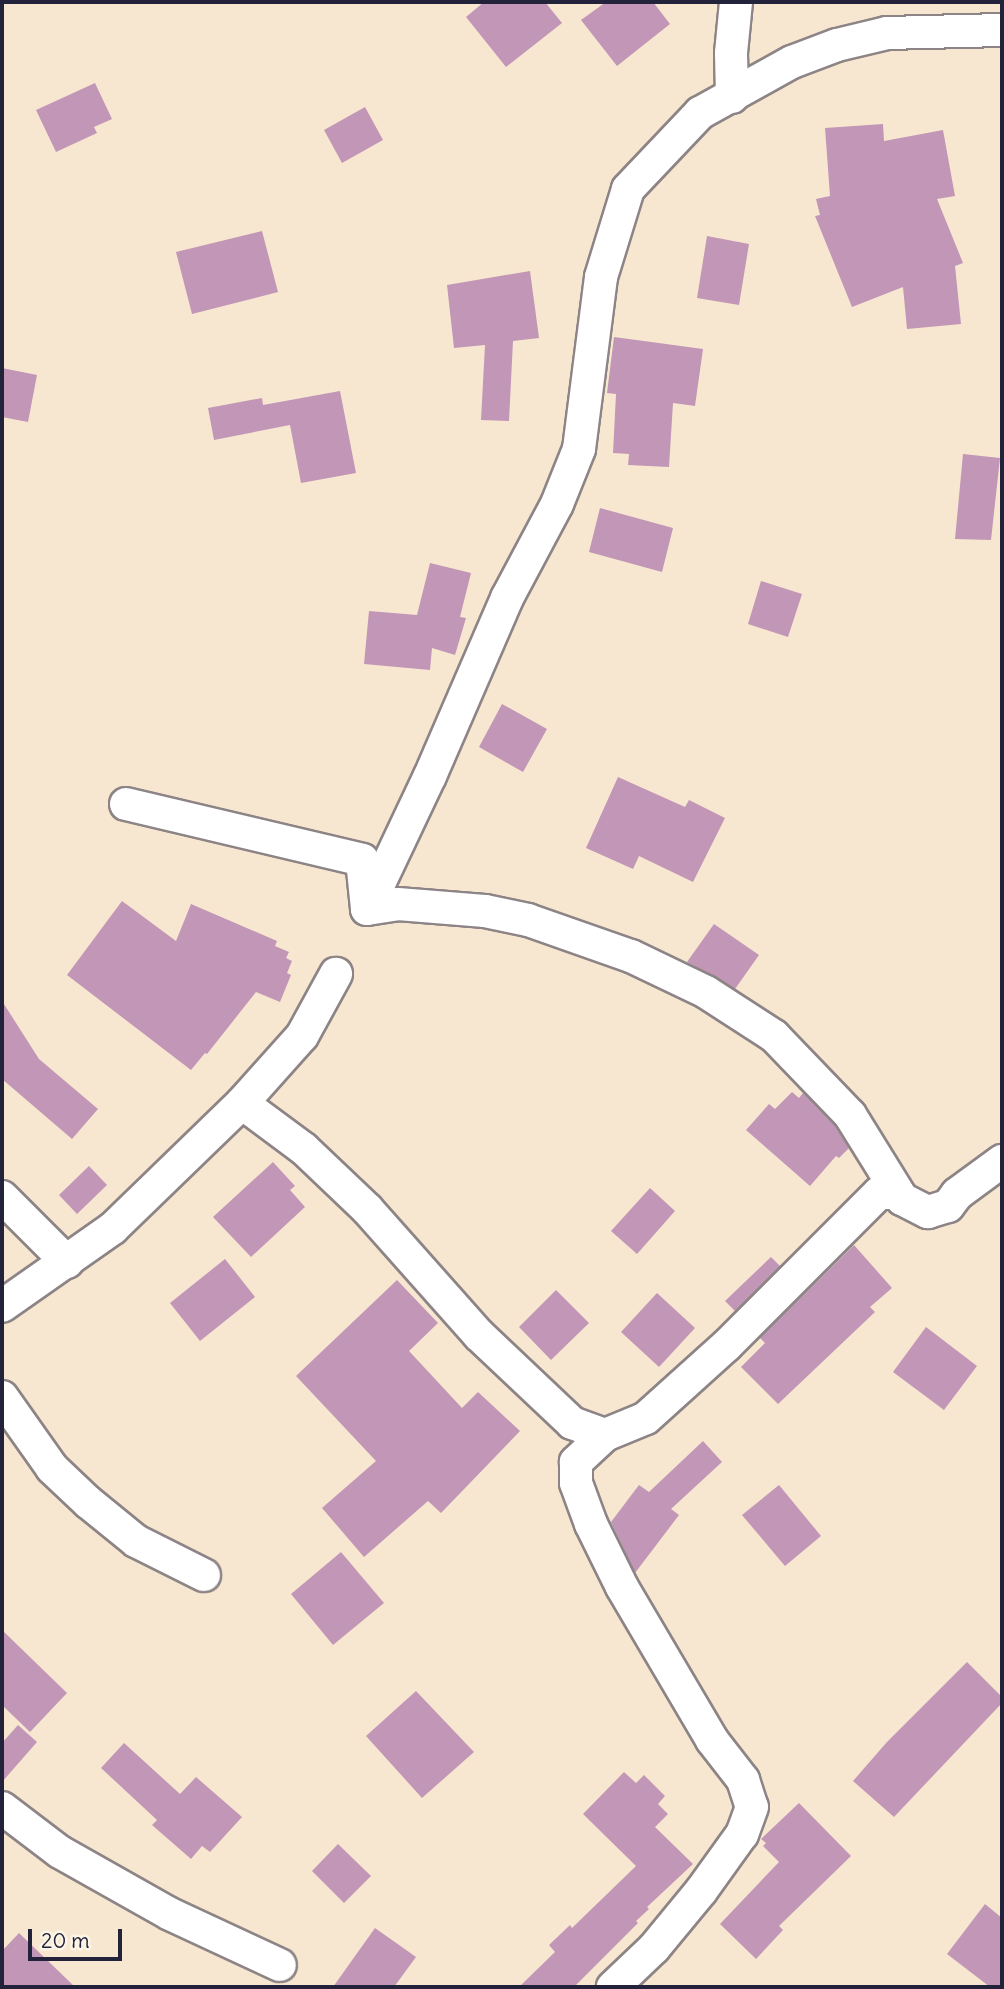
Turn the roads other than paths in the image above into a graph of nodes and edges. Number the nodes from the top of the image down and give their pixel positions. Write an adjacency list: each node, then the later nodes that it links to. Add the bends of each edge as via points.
1 (736, 2): 3 (street)
2 (1002, 30): 3 (street, via 887,33 837,45 792,62)
3 (732, 97): 5 (street, via 700,113 628,189 601,277 579,449)
4 (126, 804): 5 (street, via 362,860)
5 (367, 909): 9 (street, via 398,904 485,911 528,920 631,956 706,992 774,1036 841,1105)
6 (337, 974): 7 (street, via 302,1036)
7 (242, 1103): 11 (street, via 113,1228); 14 (street, via 304,1149 368,1210 479,1335 572,1423)
8 (1002, 1161): 9 (street, via 948,1206 928,1212)
9 (898, 1193): 14 (street, via 879,1193 726,1346 646,1418)
10 (2, 1197): 11 (street)
11 (67, 1262): 12 (street)
12 (2, 1306)
13 (2, 1397): 15 (street, via 52,1468 88,1502 136,1541)
14 (605, 1435): 18 (street, via 576,1462 576,1483 591,1524 622,1587 712,1740 743,1780 752,1807 742,1834 701,1891 654,1948)
15 (204, 1575)
16 (2, 1808): 17 (street, via 60,1852 170,1914)
17 (280, 1965)
18 (613, 1987)

